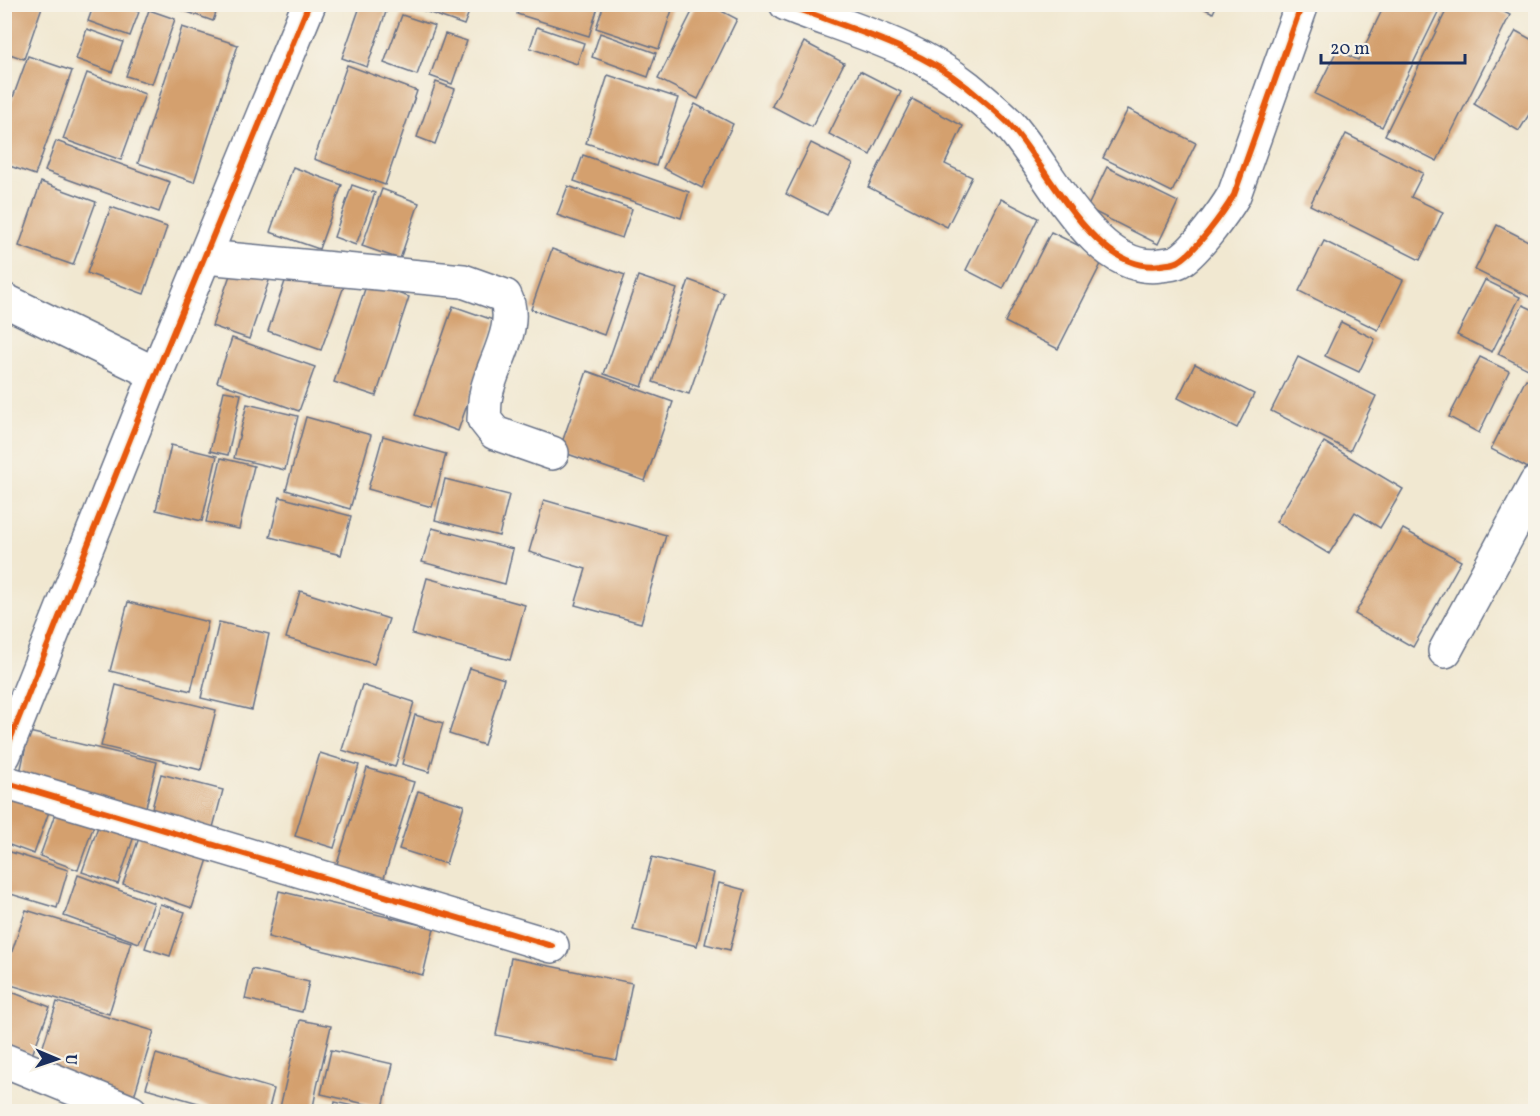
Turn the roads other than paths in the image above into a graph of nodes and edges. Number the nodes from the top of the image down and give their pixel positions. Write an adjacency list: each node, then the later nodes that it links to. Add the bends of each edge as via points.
1 (309, 4): 4 (street)
2 (786, 4): 3 (street, via 942,69 1008,123 1041,164 1059,196 1094,235 1118,254 1146,267 1179,262 1217,221 1234,195)
3 (1302, 4)
4 (205, 257): 6 (street); 7 (street, via 463,281 505,296 510,311 507,329 486,394 484,419 495,434)
5 (4, 300): 6 (street)
6 (156, 374): 10 (street)
7 (552, 453)
8 (1536, 483): 9 (street)
9 (1445, 651)
10 (4, 755)
11 (4, 782): 12 (street)
12 (552, 946)
13 (4, 1060): 14 (street)
14 (131, 1112)

